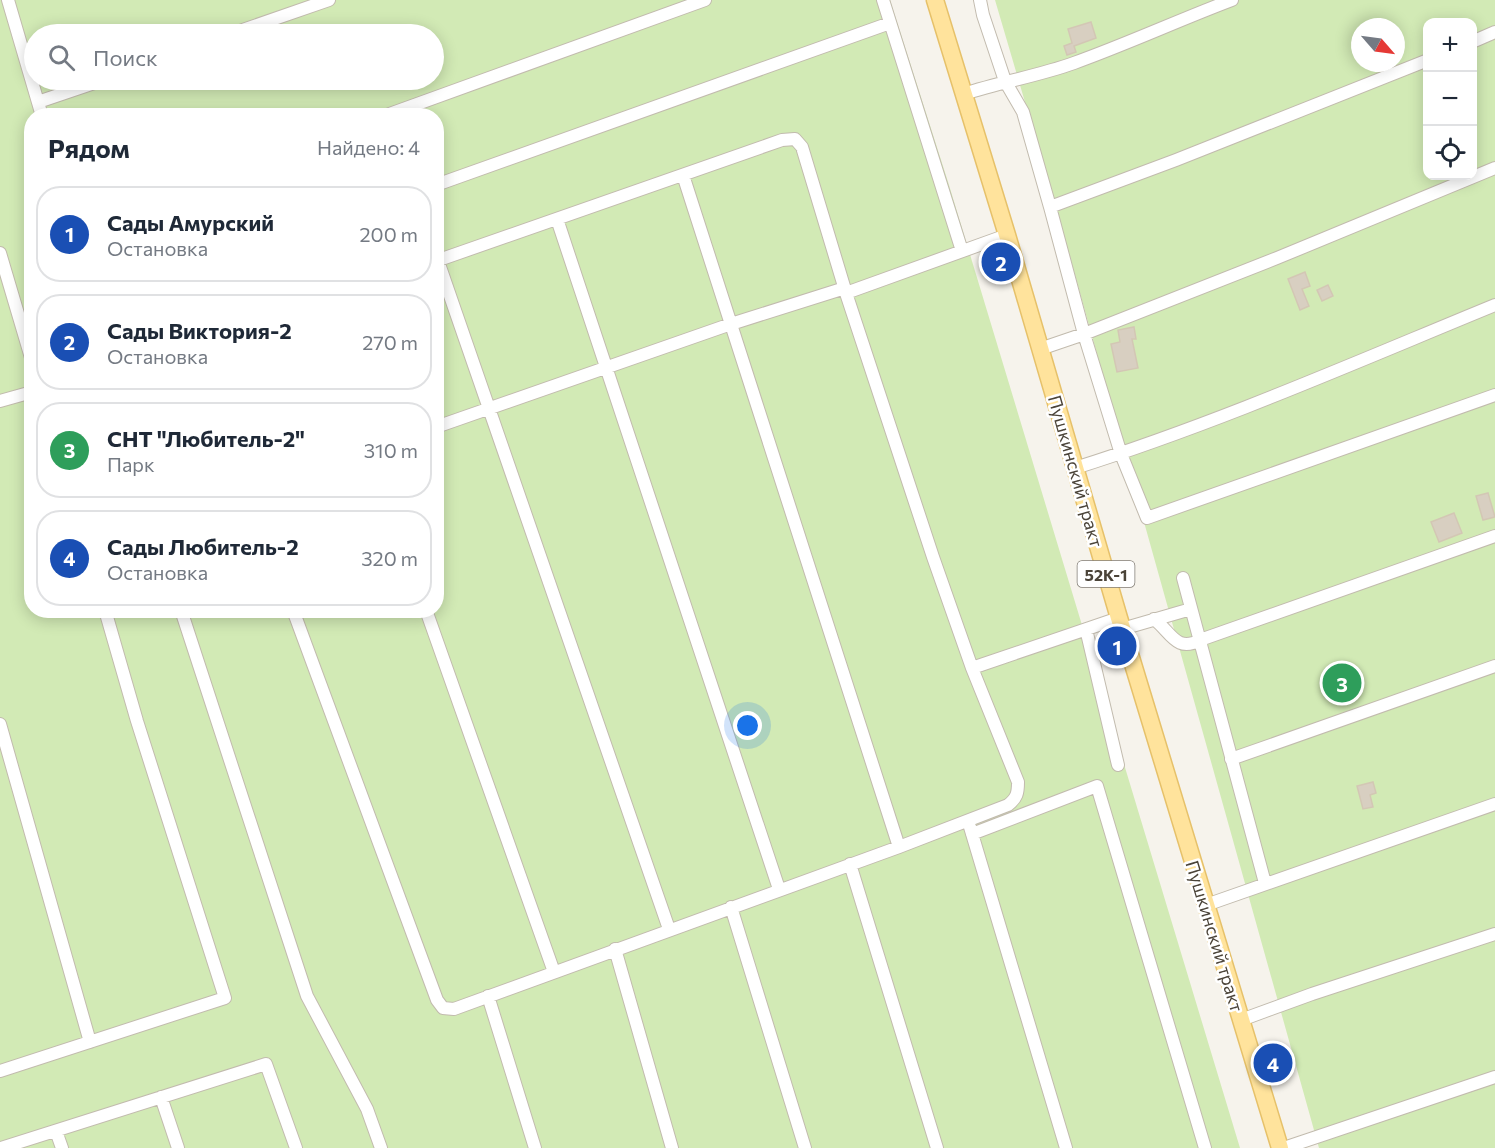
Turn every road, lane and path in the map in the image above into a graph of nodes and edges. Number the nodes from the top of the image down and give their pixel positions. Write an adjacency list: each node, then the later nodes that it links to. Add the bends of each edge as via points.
1 (8, 0): 12 (lane)
2 (329, 0): 9 (lane)
3 (705, 0): 20 (lane)
4 (883, 0): 8 (lane)
5 (935, 0): 17 (main road, Пушкинский тракт / 52К-1)
6 (980, 0): 14 (lane)
7 (1232, 0): 14 (lane, via 1073,63)
8 (890, 23): 23 (lane); 27 (lane)
9 (260, 24)
10 (1495, 32): 11 (lane)
11 (1477, 40)
12 (24, 54)
13 (1423, 62): 24 (lane)
14 (1005, 81): 17 (lane); 24 (lane, via 1023,112)
15 (34, 90): 18 (lane)
16 (73, 90): 18 (lane)
17 (964, 94): 26 (main road, Пушкинский тракт / 52К-1)
18 (38, 102): 19 (lane)
19 (40, 108)
20 (406, 108)
21 (1495, 168): 35 (lane)
22 (682, 175): 25 (lane); 31 (lane, via 795,139 802,147); 33 (lane)
23 (444, 182)
24 (1050, 207): 35 (lane)
25 (557, 219): 29 (lane); 37 (lane)
26 (1007, 235): 27 (lane); 36 (main road, Пушкинский тракт / 52К-1)
27 (962, 251): 31 (lane)
28 (0, 253): 34 (lane)
29 (444, 259)
30 (444, 281): 41 (lane)
31 (845, 290): 33 (lane); 57 (lane)
32 (1495, 305): 43 (lane)
33 (731, 324): 37 (lane); 64 (lane)
34 (24, 334)
35 (1084, 334): 36 (lane); 43 (lane)
36 (1040, 349): 44 (main road, Пушкинский тракт / 52К-1)
37 (606, 368): 41 (lane); 67 (lane)
38 (24, 394): 40 (lane)
39 (1495, 395): 43 (lane, via 1147,518)
40 (0, 401)
41 (489, 409): 42 (lane); 70 (lane)
42 (444, 424)
43 (1121, 454): 44 (lane)
44 (1075, 468): 53 (main road, Пушкинский тракт / 52К-1)
45 (1495, 536): 55 (lane)
46 (1183, 578): 47 (lane)
47 (1191, 609): 52 (lane); 55 (lane)
48 (107, 618): 76 (lane, via 225,998)
49 (184, 618): 85 (lane, via 307,996 367,1109)
50 (296, 618): 74 (lane, via 437,1000 443,1008 454,1009)
51 (429, 618): 73 (lane)
52 (1154, 619): 53 (lane); 55 (lane, via 1180,644 1190,646)
53 (1120, 623): 54 (lane); 68 (main road, Пушкинский тракт / 52К-1)
54 (1086, 629): 57 (lane); 60 (lane)
55 (1200, 640): 59 (lane)
56 (1495, 666): 59 (lane)
57 (972, 668): 62 (lane, via 1018,782 1018,792 1008,805)
58 (0, 724): 76 (lane)
59 (1231, 759): 66 (lane)
60 (1118, 765)
61 (1495, 804): 66 (lane)
62 (968, 820): 63 (lane); 64 (lane)
63 (972, 834): 90 (lane); 91 (lane, via 1097,786)
64 (899, 847): 65 (lane)
65 (850, 864): 67 (lane); 89 (lane)
66 (1265, 883): 68 (lane)
67 (779, 890): 69 (lane)
68 (1206, 905): 75 (main road, Пушкинский тракт / 52К-1)
69 (731, 907): 70 (lane); 88 (lane)
70 (669, 929): 72 (lane)
71 (1495, 934): 75 (lane)
72 (615, 949): 73 (lane); 87 (lane)
73 (554, 972): 74 (lane)
74 (488, 996): 86 (lane)
75 (1241, 1020): 92 (main road, Пушкинский тракт / 52К-1)
76 (90, 1042): 77 (lane)
77 (0, 1071)
78 (1495, 1077): 92 (lane)
79 (161, 1097): 80 (lane); 83 (lane); 84 (lane, via 266,1064)
80 (56, 1131): 81 (lane); 82 (lane)
81 (1, 1148)
82 (62, 1148)
83 (178, 1148)
84 (296, 1148)
85 (381, 1148)
86 (535, 1148)
87 (672, 1148)
88 (805, 1148)
89 (937, 1148)
90 (1065, 1148)
91 (1205, 1148)
92 (1282, 1148)

